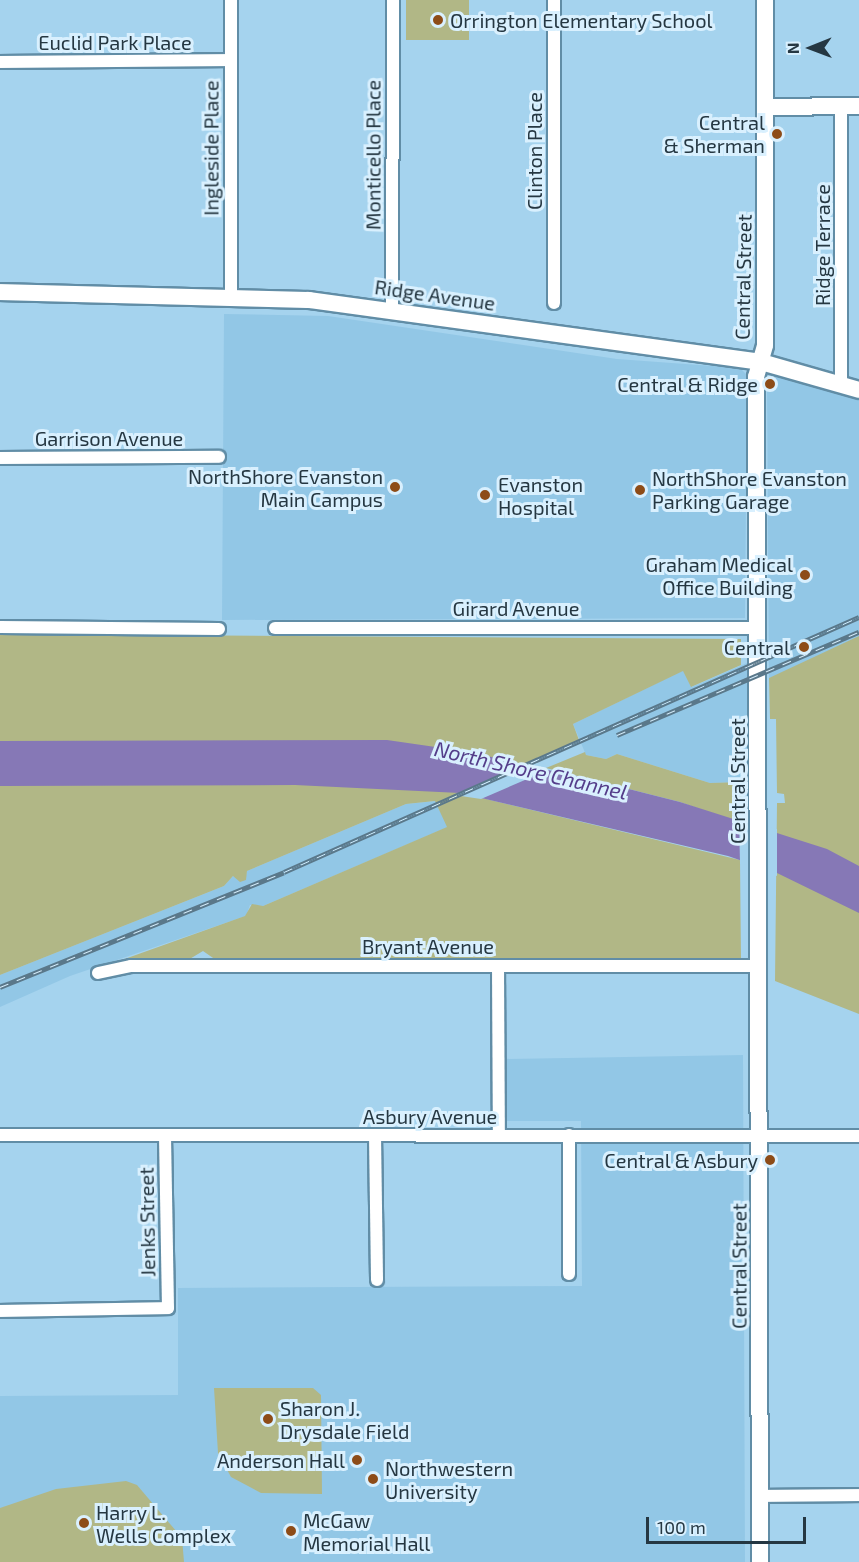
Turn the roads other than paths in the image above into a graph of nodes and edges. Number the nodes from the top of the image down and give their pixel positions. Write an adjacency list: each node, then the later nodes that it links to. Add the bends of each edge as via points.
1 (231, 0): 5 (street, Ingleside Place)
2 (393, 0): 13 (street, Monticello Place)
3 (554, 0): 12 (street, Clinton Place)
4 (765, 0): 9 (main road, Central Street)
5 (230, 60): 6 (street, Euclid Park Place); 11 (street, Ingleside Place)
6 (0, 62)
7 (841, 106): 8 (main road); 9 (main road); 15 (street, Ridge Terrace)
8 (859, 106)
9 (765, 107): 14 (main road, Central Street, via 765,345)
10 (0, 292): 11 (main road, Ridge Avenue)
11 (231, 296): 13 (main road, Ridge Avenue)
12 (554, 303)
13 (392, 309): 14 (main road, Ridge Avenue)
14 (761, 362): 15 (main road, Ridge Avenue); 21 (main road, Central Street, via 756,377)
15 (841, 384): 16 (main road, Ridge Avenue)
16 (859, 390)
17 (219, 457): 18 (street, Garrison Avenue)
18 (0, 458)
19 (0, 627): 22 (street)
20 (275, 628): 21 (street, Girard Avenue)
21 (757, 628): 24 (main road, Central Street)
22 (219, 629)
23 (498, 966): 24 (street, Bryant Avenue); 25 (street, Bryant Avenue, via 130,966); 29 (street)
24 (759, 966): 31 (main road, Central Street)
25 (98, 973)
26 (0, 1135): 27 (street, Asbury Avenue)
27 (165, 1135): 28 (street, Asbury Avenue); 35 (street, Jenks Street, via 168,1308)
28 (375, 1135): 29 (street, Asbury Avenue); 34 (street)
29 (499, 1135): 30 (street, Asbury Avenue)
30 (569, 1135): 31 (street, Asbury Avenue); 33 (street)
31 (760, 1136): 32 (street, Asbury Avenue); 37 (main road, Central Street)
32 (859, 1136)
33 (569, 1274)
34 (377, 1280)
35 (0, 1311)
36 (859, 1495): 37 (street)
37 (760, 1496): 38 (main road, Central Street)
38 (760, 1562)

